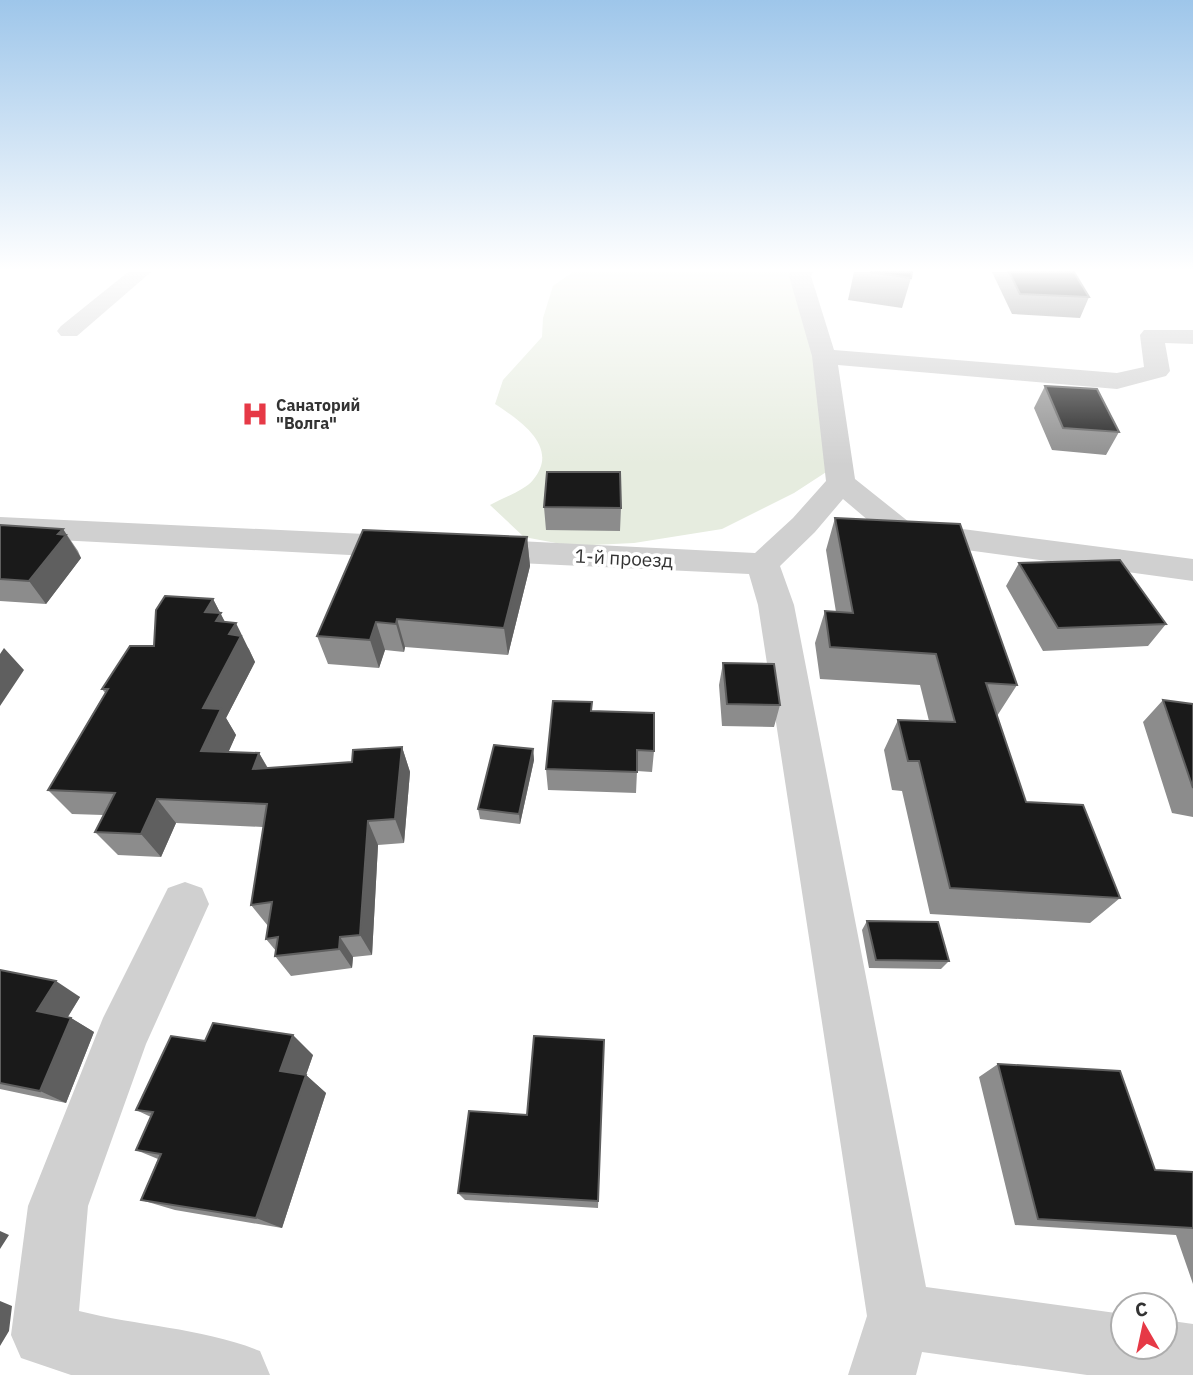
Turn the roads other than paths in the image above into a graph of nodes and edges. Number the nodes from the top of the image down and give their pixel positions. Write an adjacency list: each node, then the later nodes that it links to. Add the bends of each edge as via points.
1 (818, 336): 3 (street)
2 (1152, 336): 3 (street, via 1157,371 1117,381)
3 (824, 356): 4 (street)
4 (841, 482): 6 (street); 7 (street, via 900,531)
5 (0, 527): 6 (street, 1-й проезд)
6 (764, 564): 9 (street, via 776,606)
7 (1193, 570)
8 (185, 904): 11 (street, via 121,1037 58,1206 44,1335 113,1353)
9 (899, 1316): 10 (street); 12 (street)
10 (1193, 1357)
11 (236, 1375)
12 (882, 1375)

